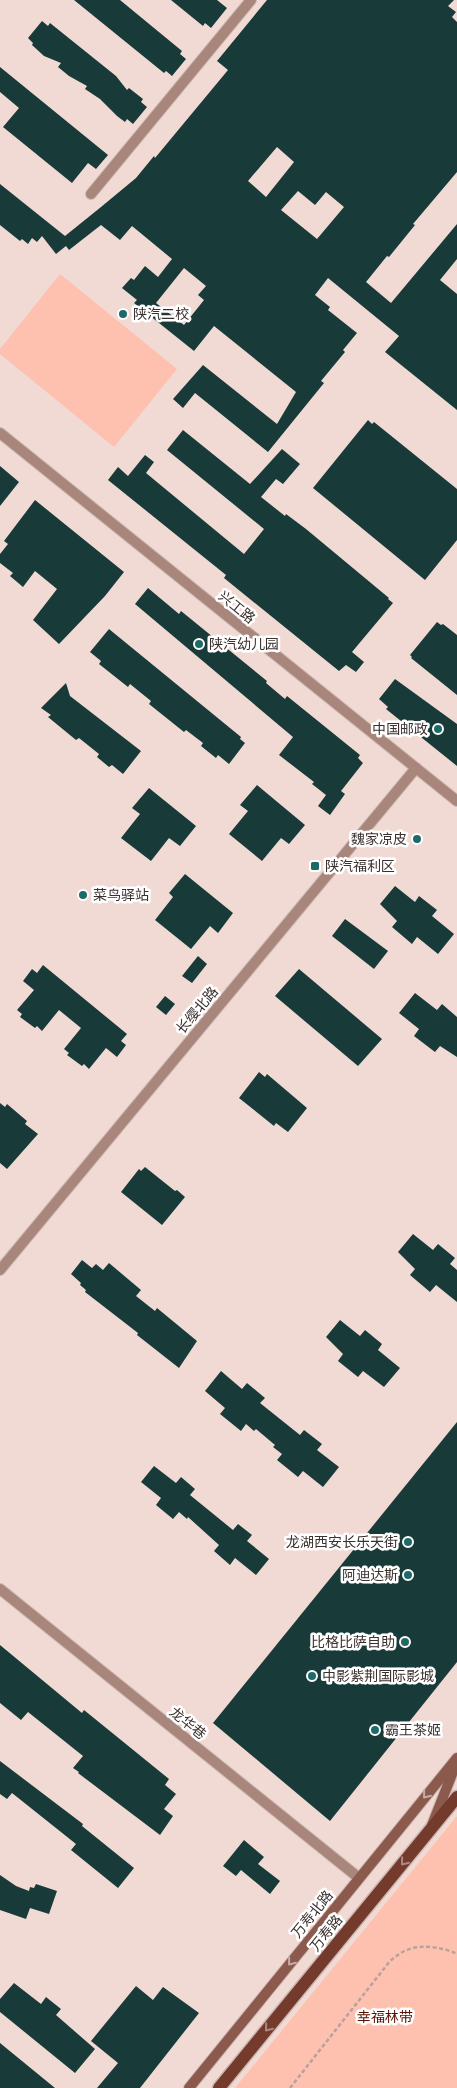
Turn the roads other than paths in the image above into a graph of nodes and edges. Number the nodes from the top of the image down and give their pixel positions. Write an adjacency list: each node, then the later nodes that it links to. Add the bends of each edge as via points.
1 (251, 0): 2 (street)
2 (91, 194)
3 (0, 433): 4 (street, 兴工路)
4 (416, 768): 5 (street, 兴工路); 6 (street, 长缨北路)
5 (457, 801)
6 (0, 1270)
7 (0, 1589): 11 (street, 龙华巷)
8 (457, 1759): 10 (main road); 11 (main road, 万寿北路, one-way to 11)
9 (457, 1797): 10 (main road, 万寿路)
10 (429, 1831): 13 (main road, 万寿路, one-way to 13)
11 (359, 1878): 12 (main road, 万寿北路, one-way to 12)
12 (189, 2088)
13 (219, 2088)

